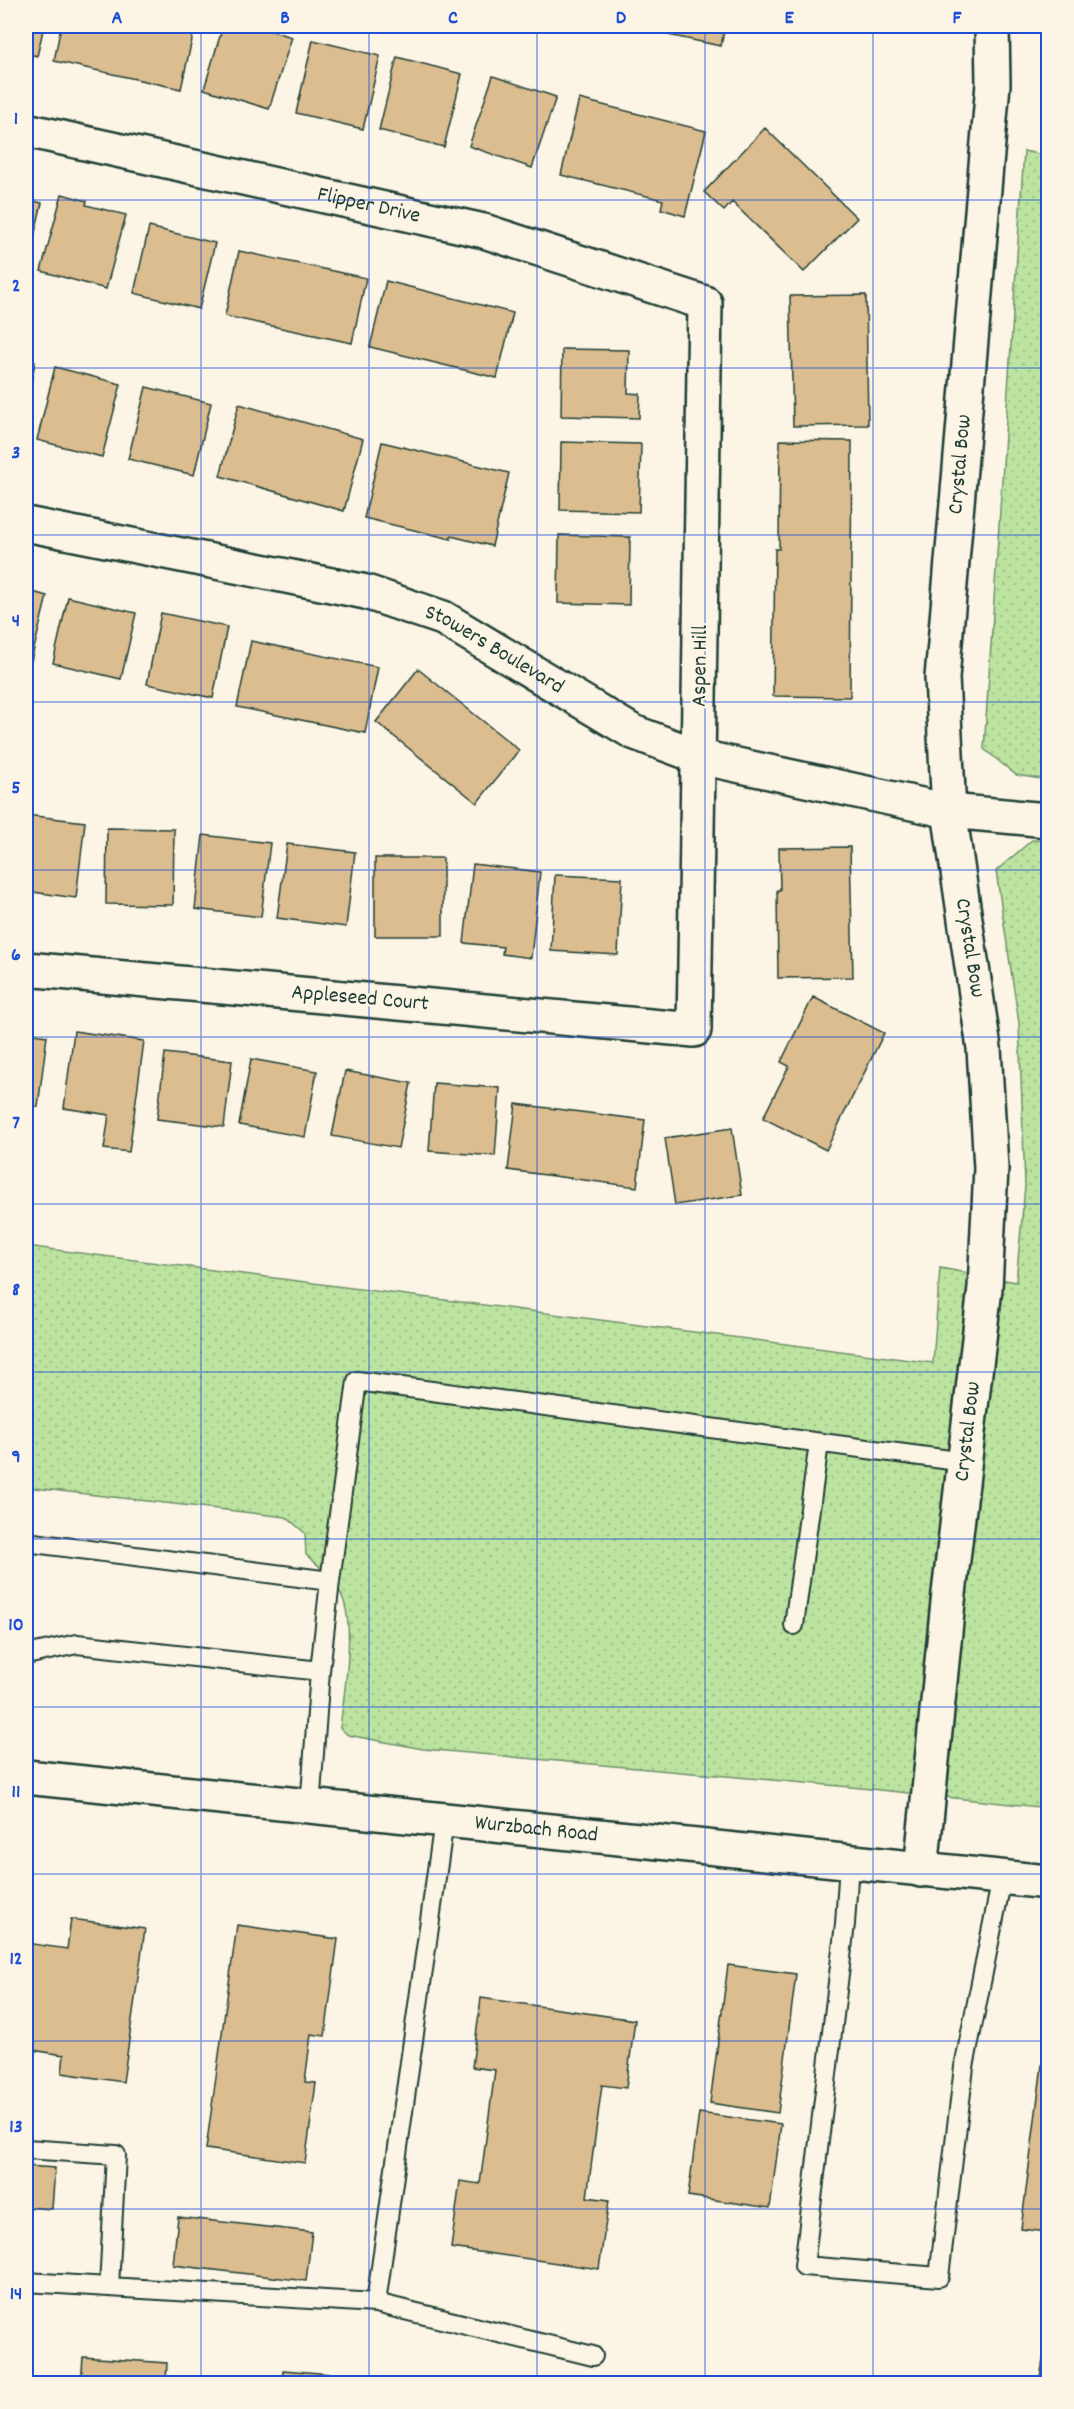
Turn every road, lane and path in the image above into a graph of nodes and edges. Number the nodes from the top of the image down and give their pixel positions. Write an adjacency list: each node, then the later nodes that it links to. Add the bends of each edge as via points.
1 (992, 26): 6 (street, Crystal Bow, via 992,96 942,678)
2 (26, 130): 3 (street, Flipper Drive, via 484,231)
3 (705, 303): 5 (street, Aspen Hill)
4 (26, 524): 5 (street, Stowers Boulevard, via 377,596 443,618 633,732)
5 (700, 757): 6 (street, Stowers Boulevard); 9 (street, Aspen Hill)
6 (948, 811): 7 (street, Stowers Boulevard); 11 (street, Crystal Bow, via 984,1048 991,1168 985,1288)
7 (1048, 820)
8 (26, 969): 9 (street, Appleseed Court)
9 (694, 1030)
10 (819, 1443): 11 (lane); 13 (lane, via 357,1382); 14 (lane)
11 (965, 1462): 21 (street, Crystal Bow)
12 (26, 1542): 13 (lane)
13 (330, 1581): 16 (lane)
14 (794, 1625)
15 (26, 1655): 16 (lane, via 77,1644)
16 (320, 1671): 18 (lane)
17 (26, 1777): 18 (street, Wurzbach Road)
18 (310, 1808): 19 (street, Wurzbach Road)
19 (444, 1821): 20 (street, Wurzbach Road); 27 (lane)
20 (849, 1863): 21 (street, Wurzbach Road); 22 (lane, via 804,2266 939,2277 964,2067)
21 (921, 1870): 22 (street, Wurzbach Road)
22 (1002, 1878): 23 (street, Wurzbach Road)
23 (1048, 1882)
24 (26, 2149): 26 (lane, via 116,2155)
25 (26, 2282): 26 (lane)
26 (110, 2287): 27 (lane)
27 (376, 2303): 28 (lane)
28 (593, 2356)

